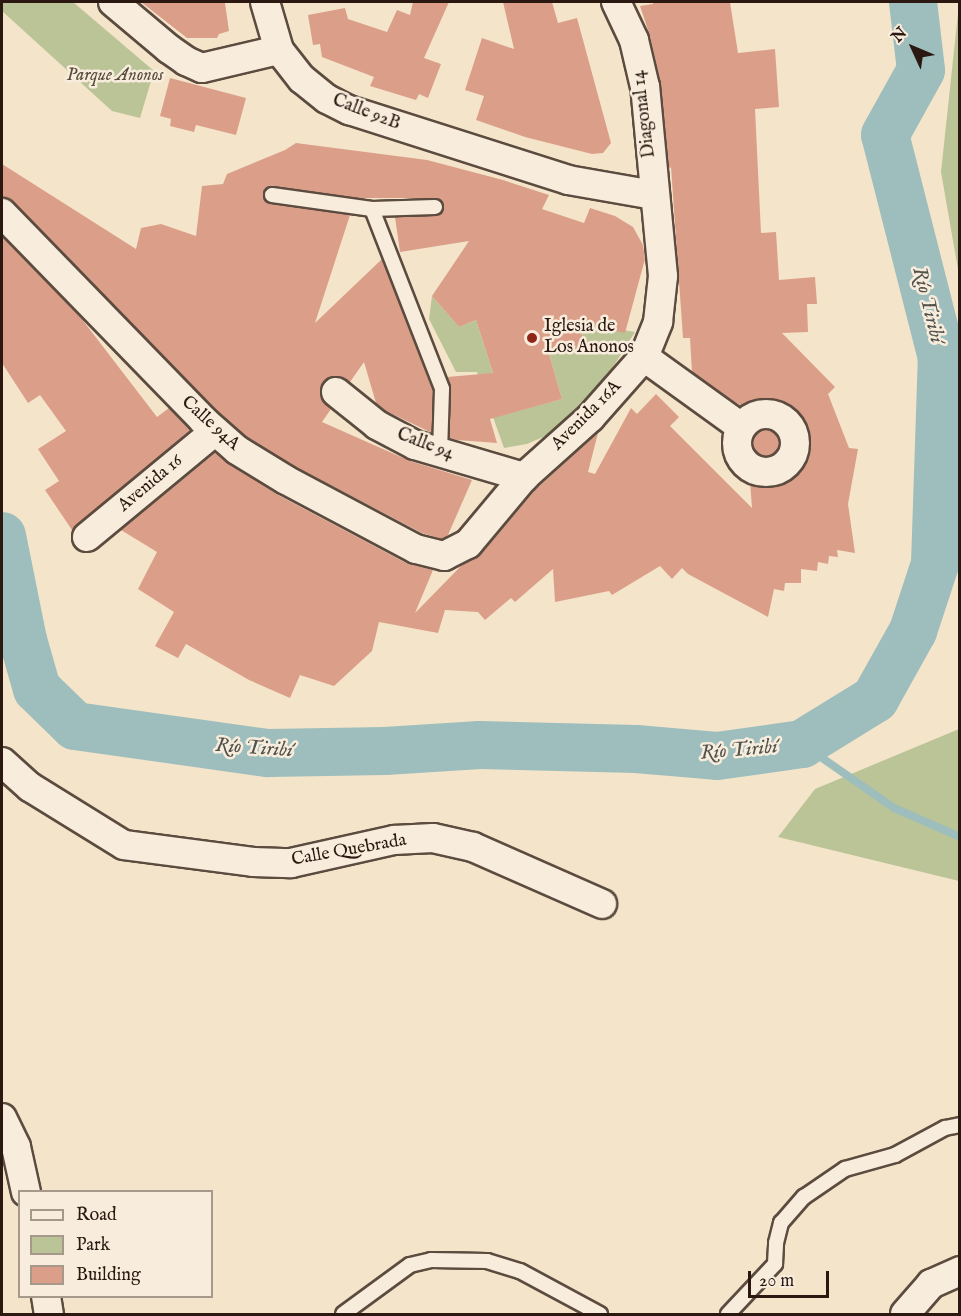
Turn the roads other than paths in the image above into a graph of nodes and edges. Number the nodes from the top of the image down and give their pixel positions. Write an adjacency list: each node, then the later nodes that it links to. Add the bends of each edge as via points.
1 (113, 2): 4 (street, via 169,49 202,68)
2 (265, 2): 4 (street)
3 (616, 2): 6 (street, Diagonal 14, via 634,40 645,87)
4 (279, 50): 6 (street, Calle 92B, via 302,79 349,110 568,180)
5 (272, 195): 8 (lane)
6 (654, 195): 10 (street, Avenida 16A, via 663,276 658,321)
7 (435, 207): 8 (lane)
8 (372, 209): 14 (lane, via 442,388)
9 (2, 213): 13 (street, Calle 94A)
10 (644, 357): 12 (street); 15 (street, Avenida 16A, via 590,418)
11 (336, 392): 14 (street, Calle 94, via 376,425 414,445)
12 (741, 427)
13 (215, 431): 16 (street, Avenida 16); 17 (street, Calle 94A, via 237,450 286,480 416,549 444,556)
14 (440, 452): 15 (street, Calle 94)
15 (524, 477): 17 (street, Avenida 16A)
16 (87, 537)
17 (468, 544)
18 (2, 762): 19 (street, Calle Quebrada, via 30,787 124,845 253,862 291,863 394,840 433,838 473,847)
19 (602, 904)
20 (2, 1118): 22 (street, via 16,1147)
21 (960, 1125): 28 (lane, via 945,1128 895,1155 846,1169 804,1197 781,1223 775,1264)
22 (26, 1190)
23 (960, 1270): 29 (street, via 931,1284)
24 (46, 1298): 25 (street)
25 (49, 1314)
26 (343, 1314): 27 (lane, via 410,1265 431,1260 487,1261 520,1271)
27 (600, 1314)
28 (728, 1314)
29 (905, 1314)

